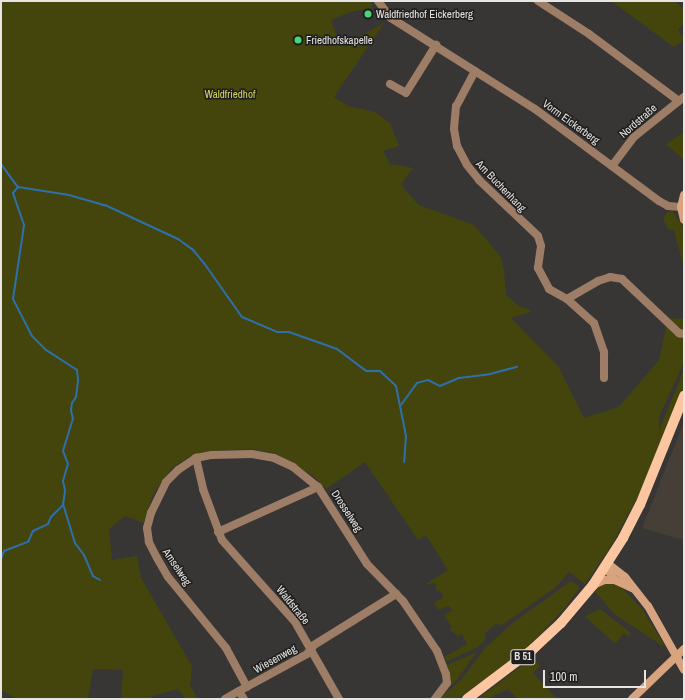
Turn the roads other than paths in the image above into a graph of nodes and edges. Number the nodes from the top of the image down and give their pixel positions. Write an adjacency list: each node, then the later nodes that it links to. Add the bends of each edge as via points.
1 (378, 1): 3 (street, Vorm Eickerberg, via 391,18)
2 (538, 1): 6 (street)
3 (436, 45): 4 (street, Vorm Eickerberg); 5 (street, via 406,94)
4 (475, 71): 7 (street, Vorm Eickerberg, via 535,109); 11 (street, Am Buchenhang, via 456,106 454,129 458,146 467,165 479,180 538,236 541,246 538,268 541,278 549,289)
5 (390, 84)
6 (682, 99): 7 (street, Nordstraße, via 634,137)
7 (612, 166): 9 (street, Vorm Eickerberg, via 659,201)
8 (684, 195): 9 (main road)
9 (681, 208): 10 (main road)
10 (684, 220)
11 (567, 299): 12 (street, via 598,281 610,277 622,279 679,333); 13 (street, Am Buchenhang, via 594,323 601,337)
12 (684, 334)
13 (604, 378)
14 (684, 396): 18 (main road, B 51, via 642,500)
15 (196, 458): 16 (street, Amselweg, via 231,453 274,458 299,471); 17 (street, via 203,489); 27 (street, Amselweg, via 174,474 157,497 147,528 149,542 168,576 226,648)
16 (318, 487): 17 (street, Drosselweg); 22 (street, Drosselweg, via 368,564)
17 (218, 532): 23 (street, Waldstraße, via 225,544 295,622)
18 (606, 565): 19 (main road); 20 (main road, via 625,577); 21 (main road, B 51)
19 (616, 580): 20 (main road); 21 (main road, via 605,580)
20 (632, 588): 25 (main road, via 655,616)
21 (589, 590): 32 (main road, B 51, via 533,649)
22 (396, 594): 23 (street); 31 (street, Drosselweg, via 428,636 444,665 447,683)
23 (311, 649): 27 (street, Wiesenweg, via 307,654); 30 (street, Waldstraße)
24 (684, 649): 25 (main road)
25 (678, 656): 26 (main road); 33 (main road)
26 (684, 670)
27 (243, 689): 28 (street, Wiesenweg); 29 (street, Amselweg)
28 (225, 699)
29 (244, 699)
30 (339, 699)
31 (435, 699)
32 (468, 699)
33 (632, 699)

